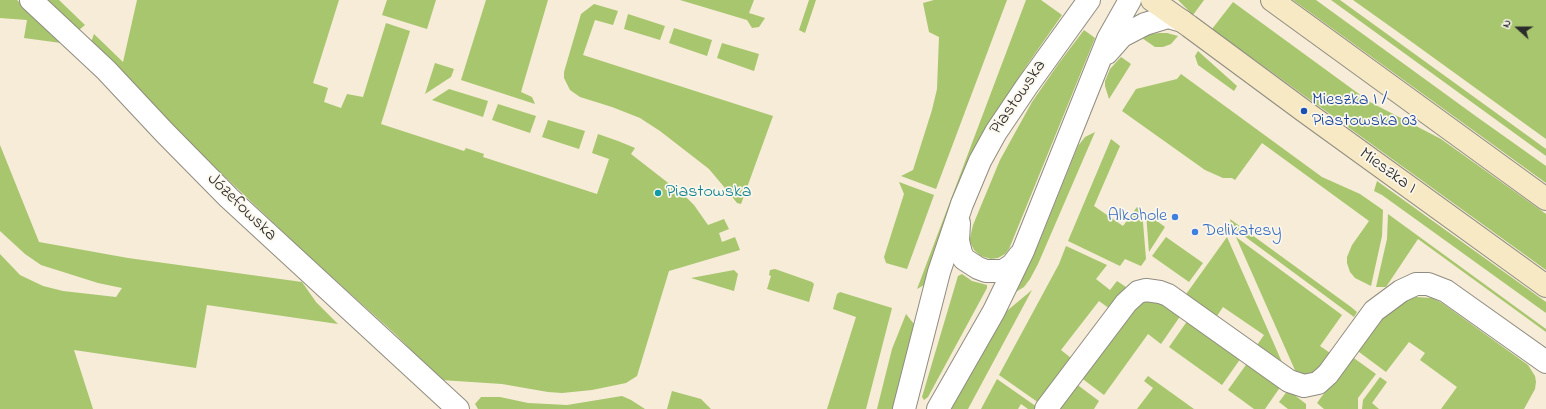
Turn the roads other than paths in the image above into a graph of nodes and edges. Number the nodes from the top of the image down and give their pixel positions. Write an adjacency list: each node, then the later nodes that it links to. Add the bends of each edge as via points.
1 (31, 0): 13 (street, Józefowska, via 106,70 229,198)
2 (1089, 0): 9 (street, Piastowska, via 996,132 980,160)
3 (1130, 0): 7 (street, Piastowska)
4 (1152, 0): 6 (street, Mieszka I)
5 (1272, 0): 8 (street)
6 (1182, 21): 7 (street, Piastowska, via 1168,17 1138,27 1122,36); 11 (street, Mieszka I)
7 (1099, 61): 10 (street, Piastowska)
8 (1546, 199)
9 (962, 204): 10 (street, Piastowska, via 958,241 964,259 986,271 1003,271 1012,265); 14 (street, Piastowska, via 937,279)
10 (1022, 251): 15 (street, Piastowska, via 994,311)
11 (1546, 286)
12 (1546, 362): 16 (street, via 1446,291 1428,284 1416,284 1401,291 1374,311 1328,374 1318,383 1304,386 1290,381 1168,295 1146,290 1138,292 1126,303)
13 (458, 409)
14 (904, 409)
15 (938, 409)
16 (1046, 409)

